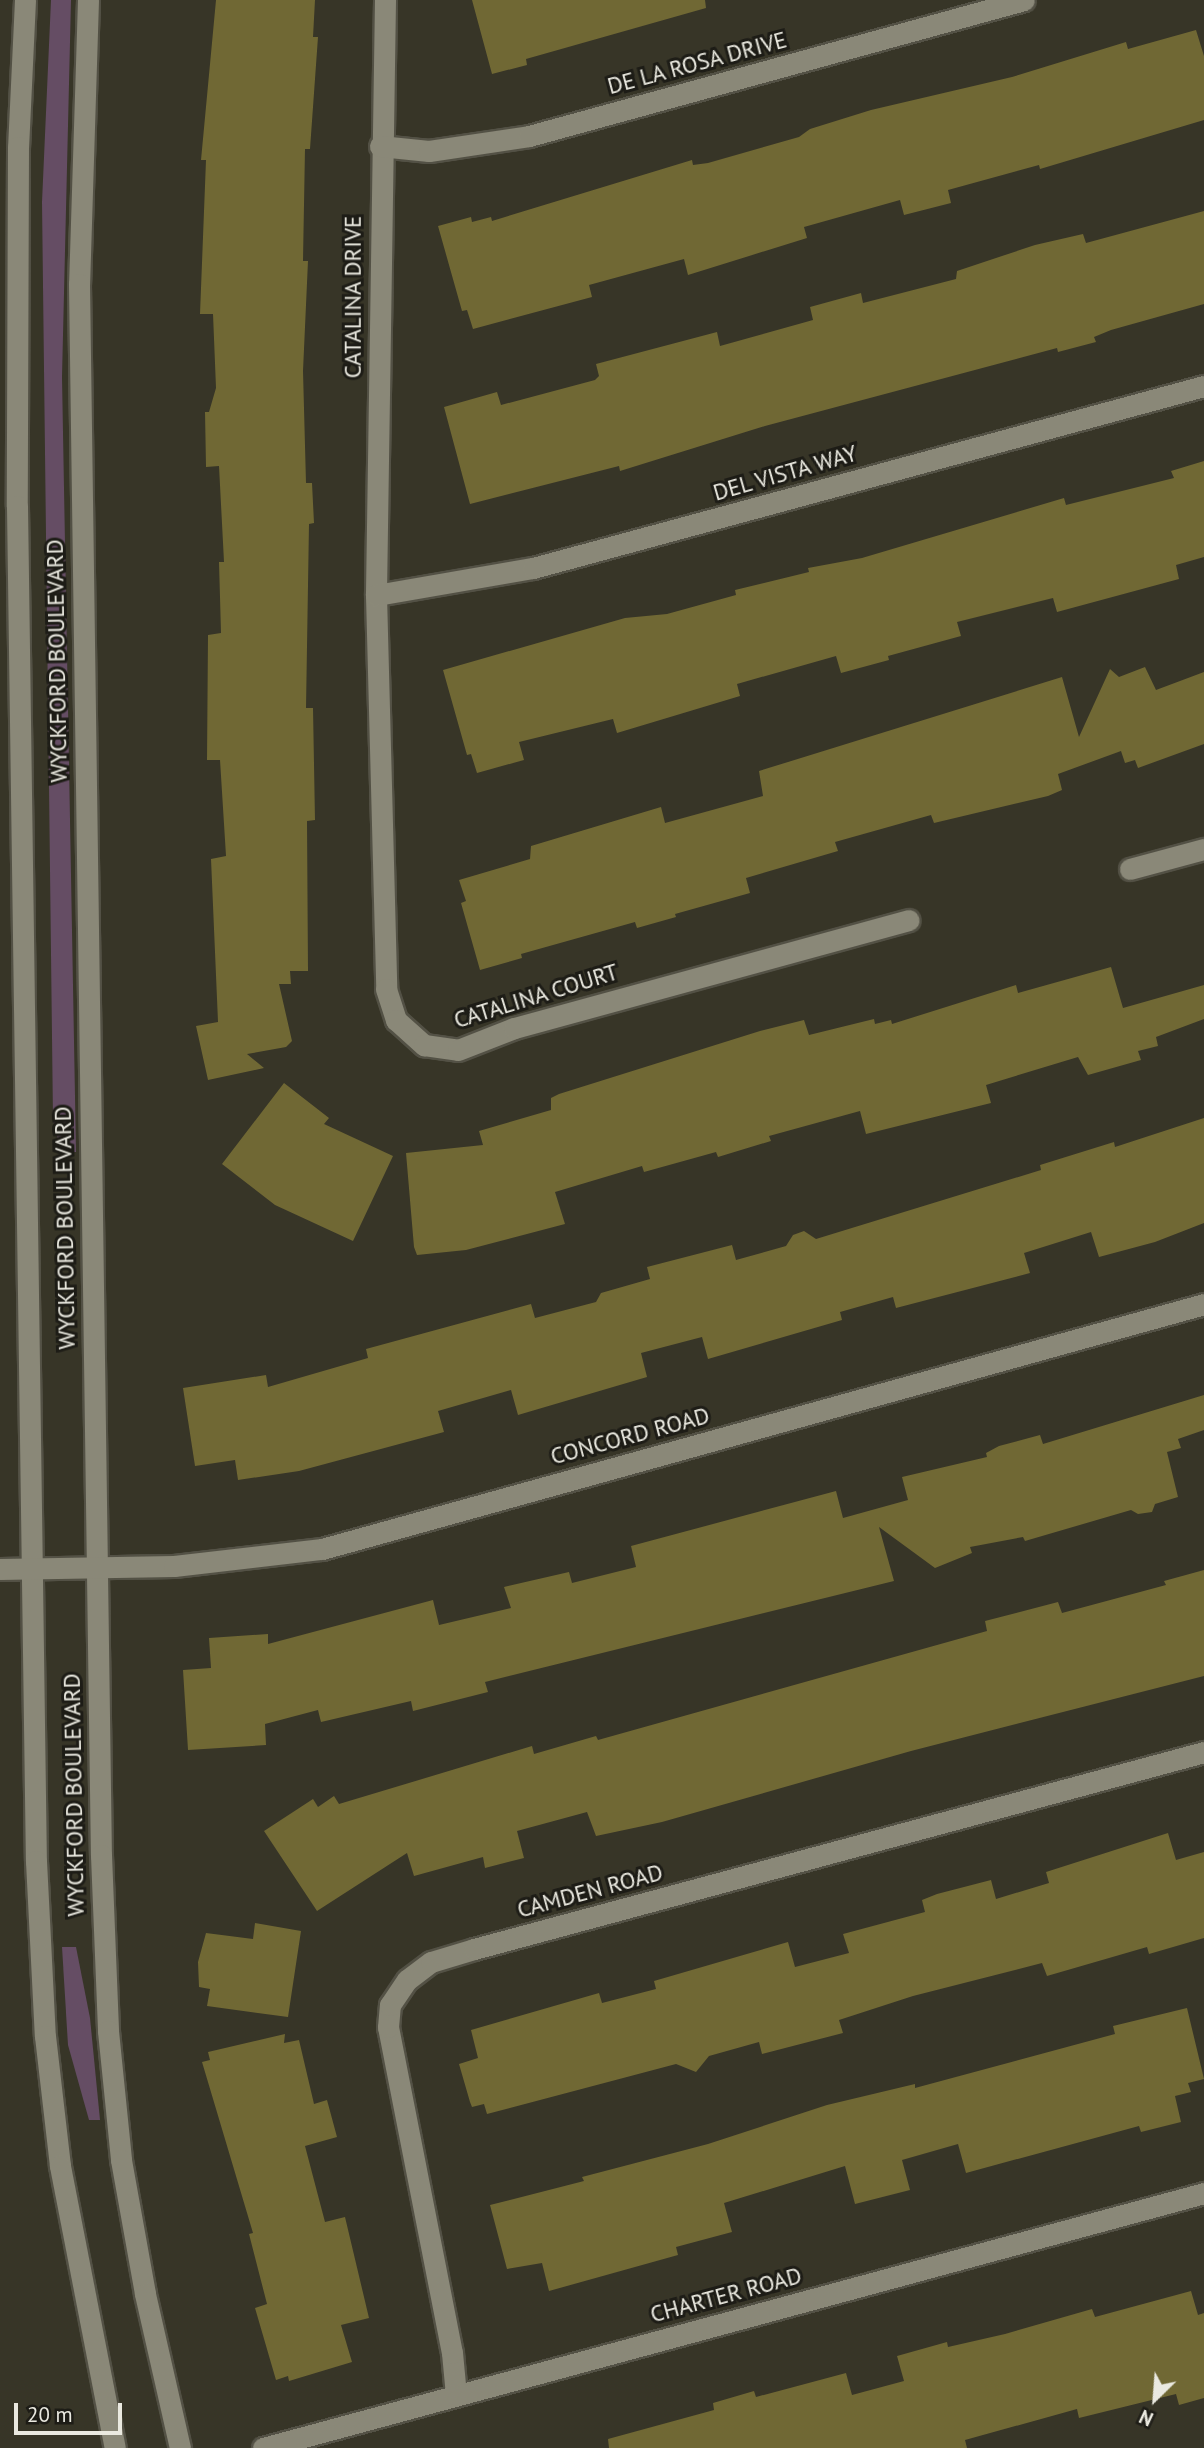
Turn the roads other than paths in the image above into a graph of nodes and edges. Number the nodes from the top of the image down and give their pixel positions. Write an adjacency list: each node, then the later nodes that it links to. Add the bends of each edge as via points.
1 (25, 0): 13 (street, WYCKFORD BOULEVARD, via 18,147 17,398)
2 (88, 0): 12 (street, WYCKFORD BOULEVARD, via 79,284)
3 (385, 0): 5 (street, CATALINA DRIVE)
4 (1024, 0): 5 (street, DE LA ROSA DRIVE, via 529,136 429,151)
5 (380, 146): 7 (street, CATALINA DRIVE)
6 (1204, 386): 7 (street, DEL VISTA WAY, via 533,568)
7 (376, 595): 10 (street, CATALINA COURT, via 386,989 396,1020 424,1045 458,1050 541,1020)
8 (1204, 849): 9 (street)
9 (1130, 869)
10 (909, 920)
11 (1204, 1304): 12 (street, CONCORD ROAD, via 322,1549 248,1560)
12 (96, 1567): 13 (street, CONCORD ROAD); 19 (street, WYCKFORD BOULEVARD, via 108,2031 121,2160)
13 (32, 1568): 14 (street, CONCORD ROAD); 18 (street, WYCKFORD BOULEVARD, via 36,1861 45,2036 60,2166)
14 (0, 1569)
15 (1204, 1752): 17 (street, CAMDEN ROAD, via 474,1949 431,1962 407,1980 390,2005 388,2027 452,2353)
16 (1204, 2193): 17 (street, CHARTER ROAD)
17 (456, 2395): 20 (street, CHARTER ROAD)
18 (116, 2448)
19 (180, 2448)
20 (263, 2448)

